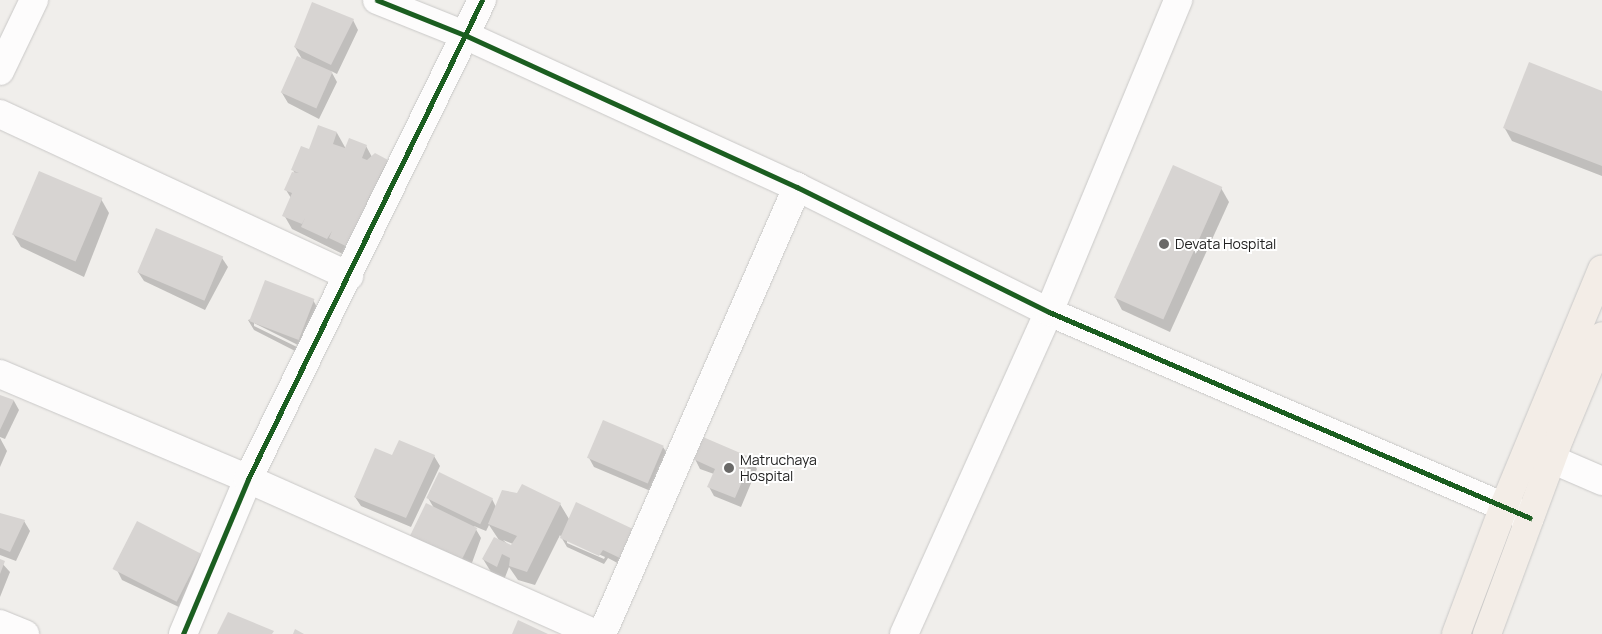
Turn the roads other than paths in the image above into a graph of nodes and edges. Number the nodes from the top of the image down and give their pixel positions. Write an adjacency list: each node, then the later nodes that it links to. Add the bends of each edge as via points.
1 (34, 0): 6 (street)
2 (377, 0): 5 (street)
3 (482, 0): 5 (street)
4 (1176, 1): 11 (street)
5 (466, 36): 8 (street); 10 (street)
6 (0, 71)
7 (0, 114): 10 (street)
8 (797, 187): 11 (street); 23 (street)
9 (1602, 269): 17 (main road)
10 (348, 276): 15 (street)
11 (1049, 312): 17 (street); 24 (street)
12 (1602, 336): 14 (main road)
13 (0, 374): 15 (street)
14 (1552, 460): 16 (street); 18 (main road)
15 (248, 480): 21 (street); 22 (street)
16 (1602, 480)
17 (1504, 506): 18 (street); 25 (main road)
18 (1530, 518): 26 (main road)
19 (0, 624): 20 (street)
20 (25, 634)
21 (183, 634)
22 (596, 634)
23 (602, 634)
24 (904, 634)
25 (1456, 634)
26 (1487, 634)

